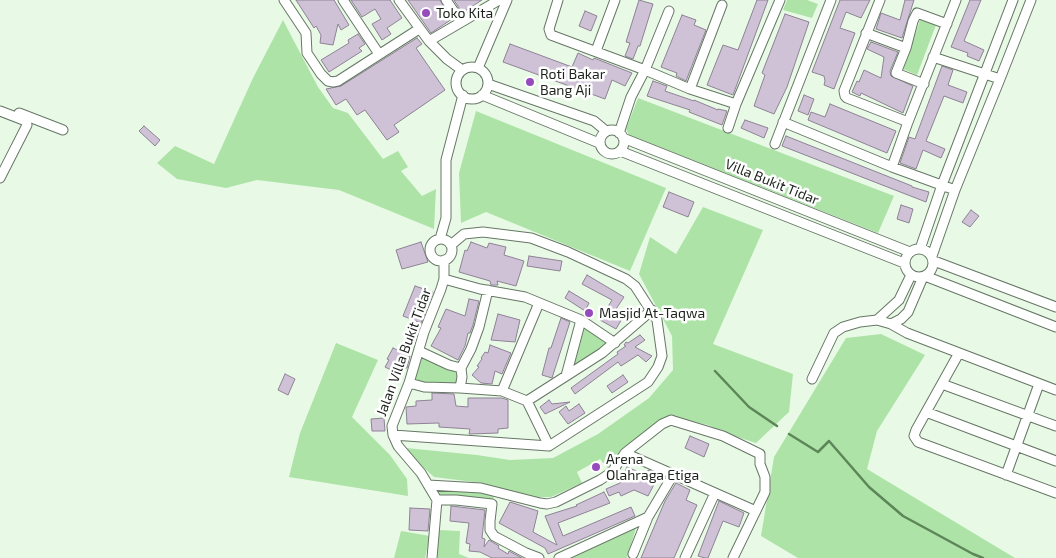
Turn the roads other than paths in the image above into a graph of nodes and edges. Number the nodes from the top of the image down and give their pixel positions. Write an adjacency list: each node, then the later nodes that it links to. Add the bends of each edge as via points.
1 (284, 0): 25 (street, via 306,33 307,53 328,81 338,81)
2 (343, 0): 25 (street)
3 (399, 0): 20 (street)
4 (446, 0): 18 (street)
5 (499, 0): 15 (street)
6 (507, 0): 27 (street)
7 (558, 0): 24 (street, via 548,29 552,35)
8 (615, 0): 24 (street)
9 (780, 0): 37 (street)
10 (831, 0): 40 (street)
11 (880, 0): 21 (street)
12 (956, 0): 19 (street)
13 (1013, 0): 30 (street)
14 (1031, 0): 31 (street)
15 (487, 2): 18 (street)
16 (722, 5): 34 (street)
17 (669, 10): 29 (street)
18 (461, 22): 22 (street)
19 (946, 24): 23 (street, via 917,13); 26 (street)
20 (419, 29): 22 (street); 25 (street)
21 (866, 33): 23 (street); 41 (street, via 844,91 845,96)
22 (429, 41): 28 (street)
23 (906, 48): 33 (street, via 896,73)
24 (596, 52): 29 (street)
25 (379, 54)
26 (933, 57): 30 (street); 33 (street)
27 (478, 68): 28 (street); 32 (street, via 485,74)
28 (462, 70): 35 (street, via 456,82)
29 (645, 70): 34 (street); 45 (street, via 631,97)
30 (985, 74): 31 (street); 51 (street)
31 (1000, 79): 52 (street)
32 (488, 84): 36 (street); 44 (street, via 594,122)
33 (924, 84): 41 (street)
34 (690, 89): 37 (street)
35 (463, 95): 36 (street, via 472,98); 53 (street, via 446,160 446,222)
36 (482, 95): 46 (street)
37 (736, 104): 42 (street)
38 (0, 106): 43 (street)
39 (0, 111): 50 (street, via 27,125)
40 (783, 122): 47 (street); 49 (street)
41 (908, 122): 49 (street)
42 (728, 128)
43 (64, 130)
44 (606, 131): 45 (street, via 613,130); 46 (street)
45 (621, 135): 48 (street, via 624,145); 56 (street, Villa Bukit Tidar)
46 (600, 143): 48 (street, via 602,150 609,154)
47 (775, 144)
48 (620, 151): 59 (street, Villa Bukit Tidar)
49 (892, 167): 51 (street)
50 (0, 178)
51 (942, 185): 52 (street); 55 (street)
52 (955, 190): 57 (street)
53 (436, 239): 54 (street, via 446,240); 58 (street, via 430,250 432,256)
54 (451, 245): 58 (street, via 450,256); 66 (street, via 464,234 483,232 531,238 626,279 636,286)
55 (920, 249): 56 (street); 57 (street, via 927,251)
56 (910, 252): 59 (street)
57 (933, 259): 61 (street, via 933,269); 65 (street)
58 (444, 260): 62 (street, Jalan Villa Bukit Tidar)
59 (904, 264): 60 (street)
60 (911, 276): 61 (street); 67 (street, via 899,300)
61 (924, 277): 69 (street, via 908,312); 70 (street)
62 (444, 279): 63 (street); 72 (street, Jalan Villa Bukit Tidar)
63 (488, 290): 64 (street, via 525,297); 74 (street, via 479,327)
64 (538, 303): 68 (street); 82 (street)
65 (1056, 307)
66 (652, 310): 71 (street); 88 (street, via 657,320 662,356 648,382)
67 (880, 316): 69 (street); 76 (street, via 834,332)
68 (581, 320): 71 (street); 75 (street)
69 (891, 324): 73 (street)
70 (1056, 327)
71 (615, 343): 75 (street)
72 (419, 351): 74 (street); 77 (street, Jalan Villa Bukit Tidar)
73 (959, 353): 78 (street); 79 (street)
74 (461, 368): 80 (street)
75 (566, 376): 83 (street)
76 (812, 380)
77 (410, 383): 80 (street, via 424,387); 87 (street, Jalan Villa Bukit Tidar, via 392,426)
78 (942, 384): 84 (street); 85 (street)
79 (1039, 384): 81 (street); 85 (street)
80 (460, 388): 82 (street)
81 (1056, 390)
82 (502, 392): 83 (street)
83 (527, 401): 88 (street)
84 (926, 412): 89 (street); 93 (street, via 914,436 918,442)
85 (1028, 415): 86 (street); 89 (street)
86 (1056, 426)
87 (393, 435): 88 (street); 94 (street, Jalan Villa Bukit Tidar)
88 (549, 446)
89 (1016, 446): 91 (street); 93 (street)
90 (625, 453): 92 (street); 95 (street, via 612,472 556,502 540,503); 100 (street, via 671,420 723,436 760,454 760,464 766,477)
91 (1056, 461)
92 (673, 475): 96 (street); 101 (street)
93 (1006, 475): 97 (street)
94 (428, 485): 95 (street, via 481,488); 98 (street, Jalan Villa Bukit Tidar)
95 (501, 493): 99 (street)
96 (715, 493): 100 (street); 106 (street)
97 (1056, 494)
98 (437, 500): 99 (street); 103 (street)
99 (492, 504): 104 (street, via 490,530 494,536)
100 (756, 511): 107 (street)
101 (648, 517): 102 (street); 105 (street)
102 (633, 554)
103 (432, 558)
104 (539, 558)
105 (559, 558)
106 (686, 558)
107 (734, 558)

